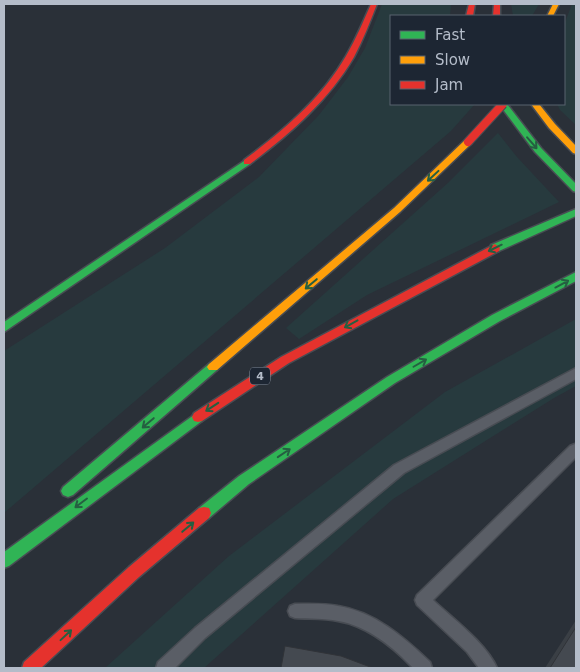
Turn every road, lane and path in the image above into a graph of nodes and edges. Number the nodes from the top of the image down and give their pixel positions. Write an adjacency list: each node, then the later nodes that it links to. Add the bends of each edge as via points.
1 (374, 4): 9 (main road, via 365,32 344,67 284,132 225,178)
2 (502, 105): 12 (main road, one-way to 12, bridge, via 397,210)
3 (504, 105): 6 (main road, one-way to 6, via 538,150)
4 (536, 105): 5 (main road)
5 (576, 151)
6 (576, 189)
7 (576, 212): 13 (main road, 4, one-way to 13, via 463,263 285,360 185,425)
8 (576, 276): 15 (main road, one-way to 8, via 134,572 244,480 391,380 496,318)
9 (4, 328)
10 (576, 373): 16 (lane, via 399,469 200,633)
11 (575, 450): 18 (lane, via 422,600 472,647)
12 (61, 498)
13 (4, 561)
14 (295, 611): 17 (lane, via 339,613 372,625 402,646)
15 (30, 668)
16 (164, 668)
17 (424, 668)
18 (489, 668)

